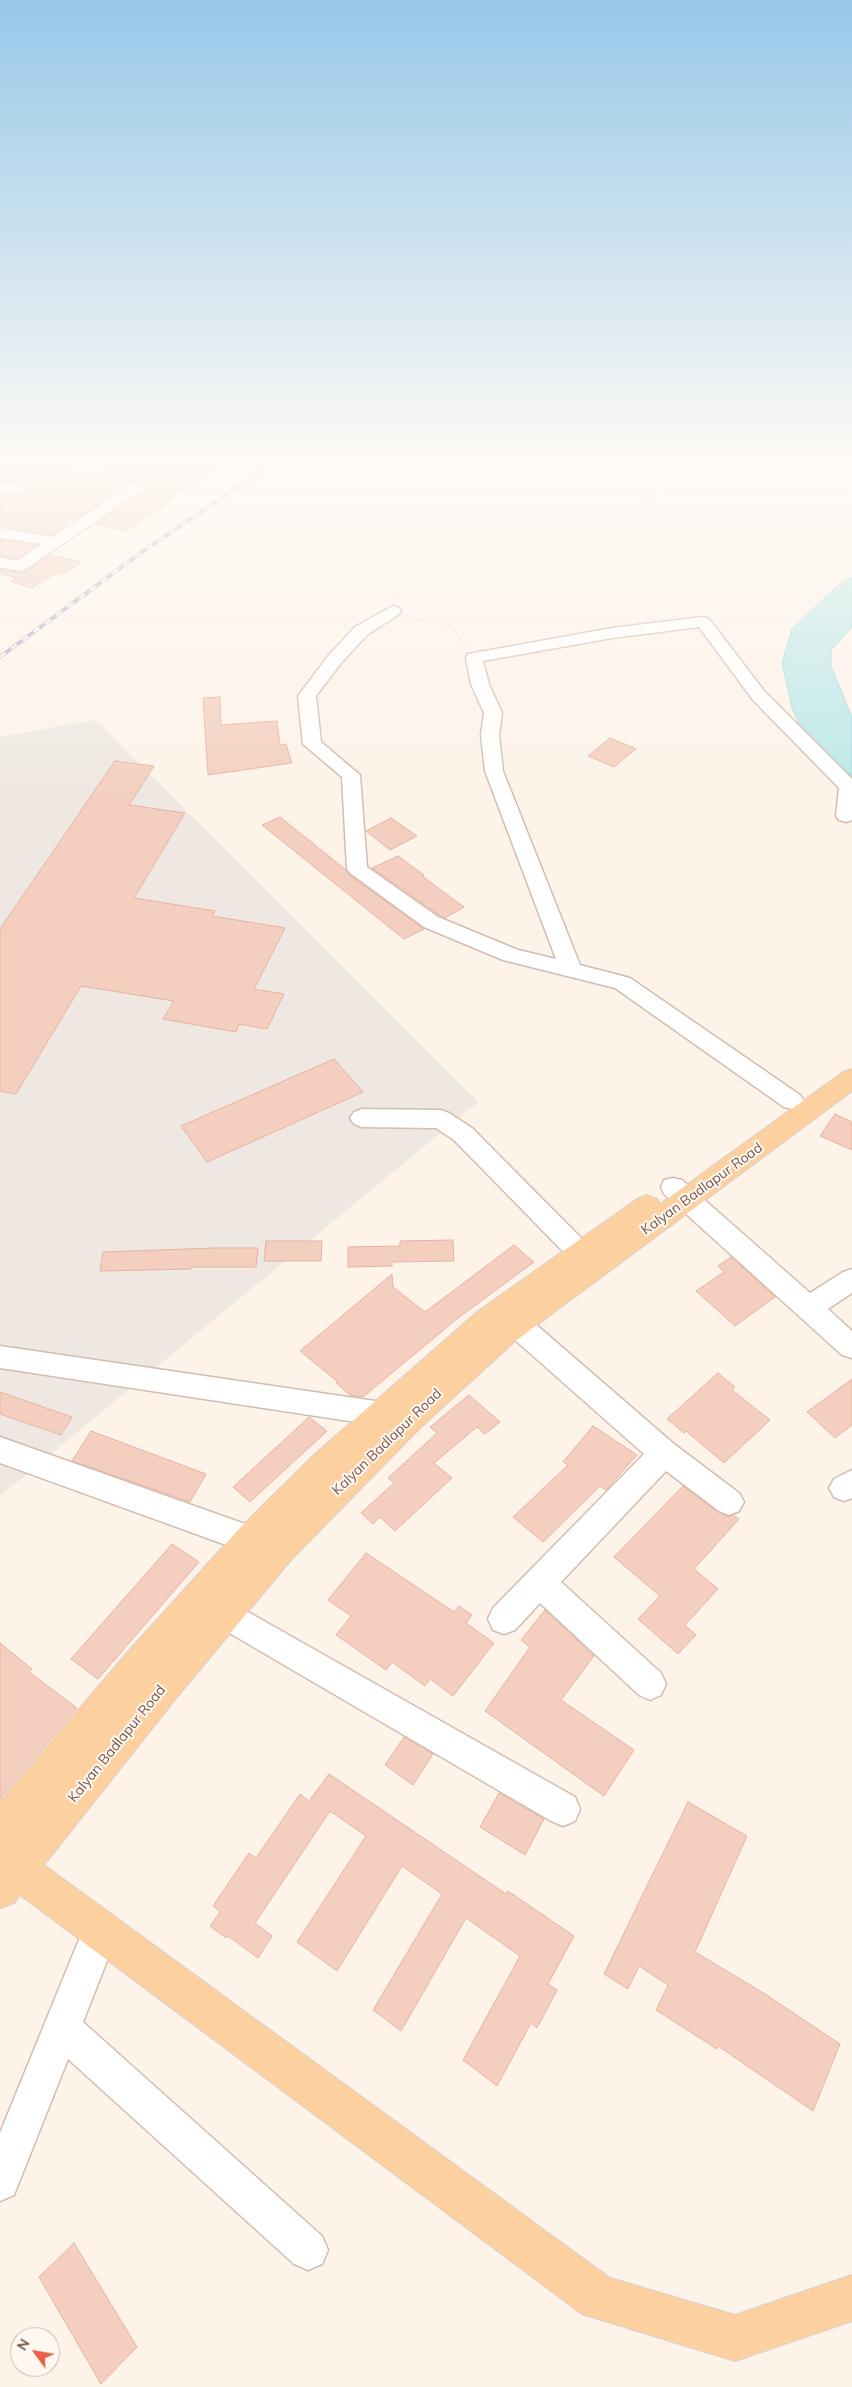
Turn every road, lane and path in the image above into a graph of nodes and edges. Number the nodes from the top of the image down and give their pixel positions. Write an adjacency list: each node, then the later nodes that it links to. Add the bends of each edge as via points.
1 (414, 572): 2 (path, via 392,599)
2 (393, 611): 3 (path, via 429,623 451,625); 5 (street, via 361,631 307,696 312,744 351,775 356,869 431,922 511,955)
3 (474, 658): 4 (street, via 612,633 703,622 759,696 849,787); 5 (street, via 480,684 493,713 490,735 494,771)
4 (846, 816)
5 (571, 970): 8 (street, via 622,984)
6 (852, 1056): 8 (main road, Kalyan Badlapur Road)
7 (852, 1078): 10 (main road, Kalyan Badlapur Road)
8 (792, 1101): 10 (main road, Kalyan Badlapur Road)
9 (362, 1118): 11 (street, via 441,1119 463,1134)
10 (679, 1193): 11 (main road, Kalyan Badlapur Road); 13 (street)
11 (587, 1260): 14 (main road, Kalyan Badlapur Road); 17 (main road, Kalyan Badlapur Road, via 487,1320)
12 (852, 1278): 13 (street)
13 (808, 1308): 15 (street)
14 (516, 1324): 19 (street); 23 (main road, Kalyan Badlapur Road, via 408,1420 278,1550)
15 (852, 1347)
16 (0, 1358): 17 (street)
17 (382, 1414): 21 (main road, Kalyan Badlapur Road, via 326,1464)
18 (0, 1450): 21 (street)
19 (664, 1453): 20 (street); 22 (street)
20 (729, 1502)
21 (251, 1540): 27 (main road, Kalyan Badlapur Road, via 138,1666)
22 (540, 1583): 24 (street); 25 (street)
23 (225, 1614): 26 (street); 28 (main road, Kalyan Badlapur Road)
24 (504, 1619)
25 (650, 1684)
26 (563, 1809)
27 (0, 1831)
28 (5, 1871): 29 (main road)
29 (100, 1933): 30 (street); 33 (main road, via 598,2298 736,2338)
30 (62, 2028): 31 (street); 32 (street)
31 (0, 2181)
32 (308, 2250)
33 (852, 2298)

